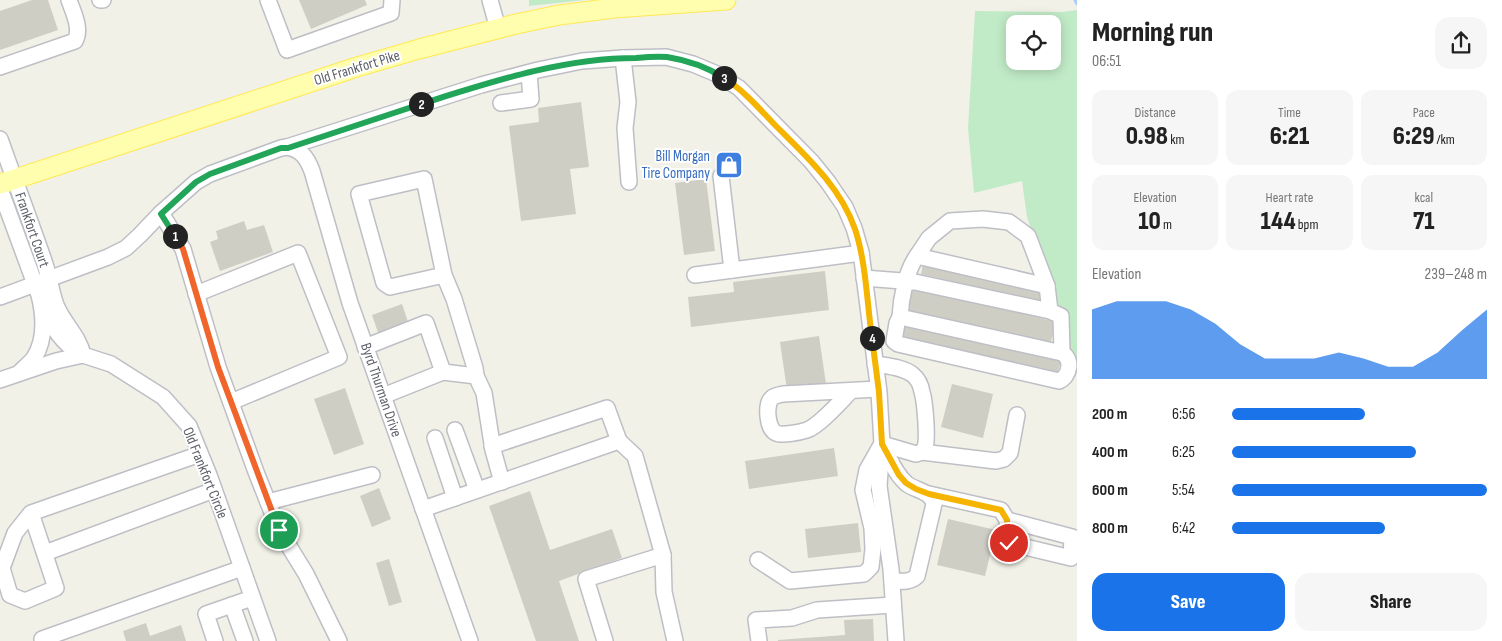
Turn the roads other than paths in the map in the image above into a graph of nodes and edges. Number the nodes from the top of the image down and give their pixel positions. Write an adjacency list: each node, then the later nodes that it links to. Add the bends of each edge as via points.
1 (69, 0): 8 (street, via 76,22 78,36 75,41)
2 (268, 0): 3 (street, via 287,50 391,13)
3 (392, 0)
4 (490, 0): 6 (street)
5 (726, 0): 6 (main road, Old Frankfort Pike, via 614,8)
6 (498, 28): 15 (main road, Old Frankfort Pike, via 357,67)
7 (623, 58): 9 (street, Frankfort Court, via 582,61); 14 (street, via 628,102); 17 (street, Frankfort Court, via 666,57 693,64 738,88 828,182 845,207)
8 (0, 67)
9 (529, 73): 10 (street, via 531,99); 12 (street, Frankfort Court, via 481,85)
10 (501, 102)
11 (0, 139): 15 (street, Frankfort Court)
12 (288, 148): 16 (street, Frankfort Court, via 210,174 196,182); 31 (street, Byrd Thurman Drive, via 302,152 312,171)
13 (721, 176): 19 (street)
14 (629, 182)
15 (5, 184): 24 (street, Frankfort Court, via 44,263)
16 (161, 214): 24 (street, Frankfort Court, via 126,248); 26 (street, via 183,249)
17 (861, 253): 19 (street); 22 (street, Frankfort Court)
18 (917, 256): 23 (street, via 910,266); 25 (street); 25 (street, via 929,238 950,221 983,219 1009,222 1028,236)
19 (732, 270): 21 (street)
20 (444, 275): 20 (street, via 390,287 384,283 359,194 424,179); 37 (street)
21 (695, 275)
22 (864, 278): 23 (street); 34 (street, Frankfort Court)
23 (907, 281): 29 (street); 30 (street)
24 (42, 282): 27 (street); 28 (street); 33 (street, via 81,345)
25 (1047, 286): 29 (street)
26 (196, 294): 42 (street); 42 (street, via 298,253 338,357)
27 (0, 297)
28 (42, 307): 33 (street, Old Frankfort Circle, via 64,341); 36 (street, via 42,338 34,358)
29 (1050, 311): 32 (street, via 1061,316)
30 (900, 317): 32 (street); 32 (street, via 894,341 898,344 1059,381 1068,374 1069,360)
31 (366, 347): 35 (street, via 426,324); 41 (street, Byrd Thurman Drive)
32 (1062, 353)
33 (83, 355): 36 (street); 50 (street, Old Frankfort Circle, via 111,364 163,397 189,426)
34 (875, 364): 39 (street, Frankfort Court); 49 (street, via 911,373 917,378 923,392 926,426)
35 (444, 372): 37 (street); 41 (street)
36 (18, 374): 38 (street)
37 (476, 376): 48 (street, via 484,393)
38 (0, 380)
39 (878, 389): 40 (street); 47 (street, Frankfort Court)
40 (851, 391): 40 (street, via 775,396 769,404 771,429 781,435 808,430)
41 (383, 396): 58 (street, Byrd Thurman Drive)
42 (231, 402): 57 (street)
43 (1017, 415): 49 (street, via 1010,453 1004,459 996,461)
44 (455, 430): 54 (street)
45 (435, 438): 56 (street)
46 (619, 441): 48 (street, via 608,408); 52 (street); 62 (street, via 635,456)
47 (882, 444): 49 (street, via 916,454); 55 (street, via 906,483); 63 (street, via 867,470 863,490 872,528 873,549 870,566 864,574 790,581); 65 (street, Frankfort Court, via 879,486)
48 (492, 446): 52 (street)
49 (922, 452)
50 (200, 454): 53 (street, Old Frankfort Circle); 59 (street)
51 (372, 475): 57 (street)
52 (502, 482): 54 (street)
53 (214, 490): 61 (street); 64 (street, Old Frankfort Circle)
54 (477, 490): 56 (street)
55 (929, 494): 60 (street, via 1001,510); 65 (street, via 934,504 917,576 906,582)
56 (455, 498): 58 (street)
57 (268, 502): 73 (street, via 279,530 306,574)
58 (423, 509): 74 (street, Byrd Thurman Drive)
59 (31, 513): 61 (street); 61 (street, via 15,533 2,568 10,595 25,601 56,588)
60 (1007, 520)
61 (45, 553)
62 (663, 555): 75 (street, via 586,579); 76 (street, via 664,592)
63 (758, 560)
64 (242, 568): 66 (street, Old Frankfort Circle); 69 (street)
65 (892, 581): 68 (street, Frankfort Court)
66 (252, 598): 67 (street); 72 (street, Old Frankfort Circle)
67 (232, 605): 70 (street, via 206,614); 71 (street)
68 (893, 605): 77 (street, via 817,610 792,618 756,620); 78 (street, Frankfort Court)
69 (42, 639)
70 (215, 641)
71 (245, 641)
72 (268, 641)
73 (339, 641)
74 (470, 641)
75 (605, 641)
76 (675, 641)
77 (759, 641)
78 (896, 641)

